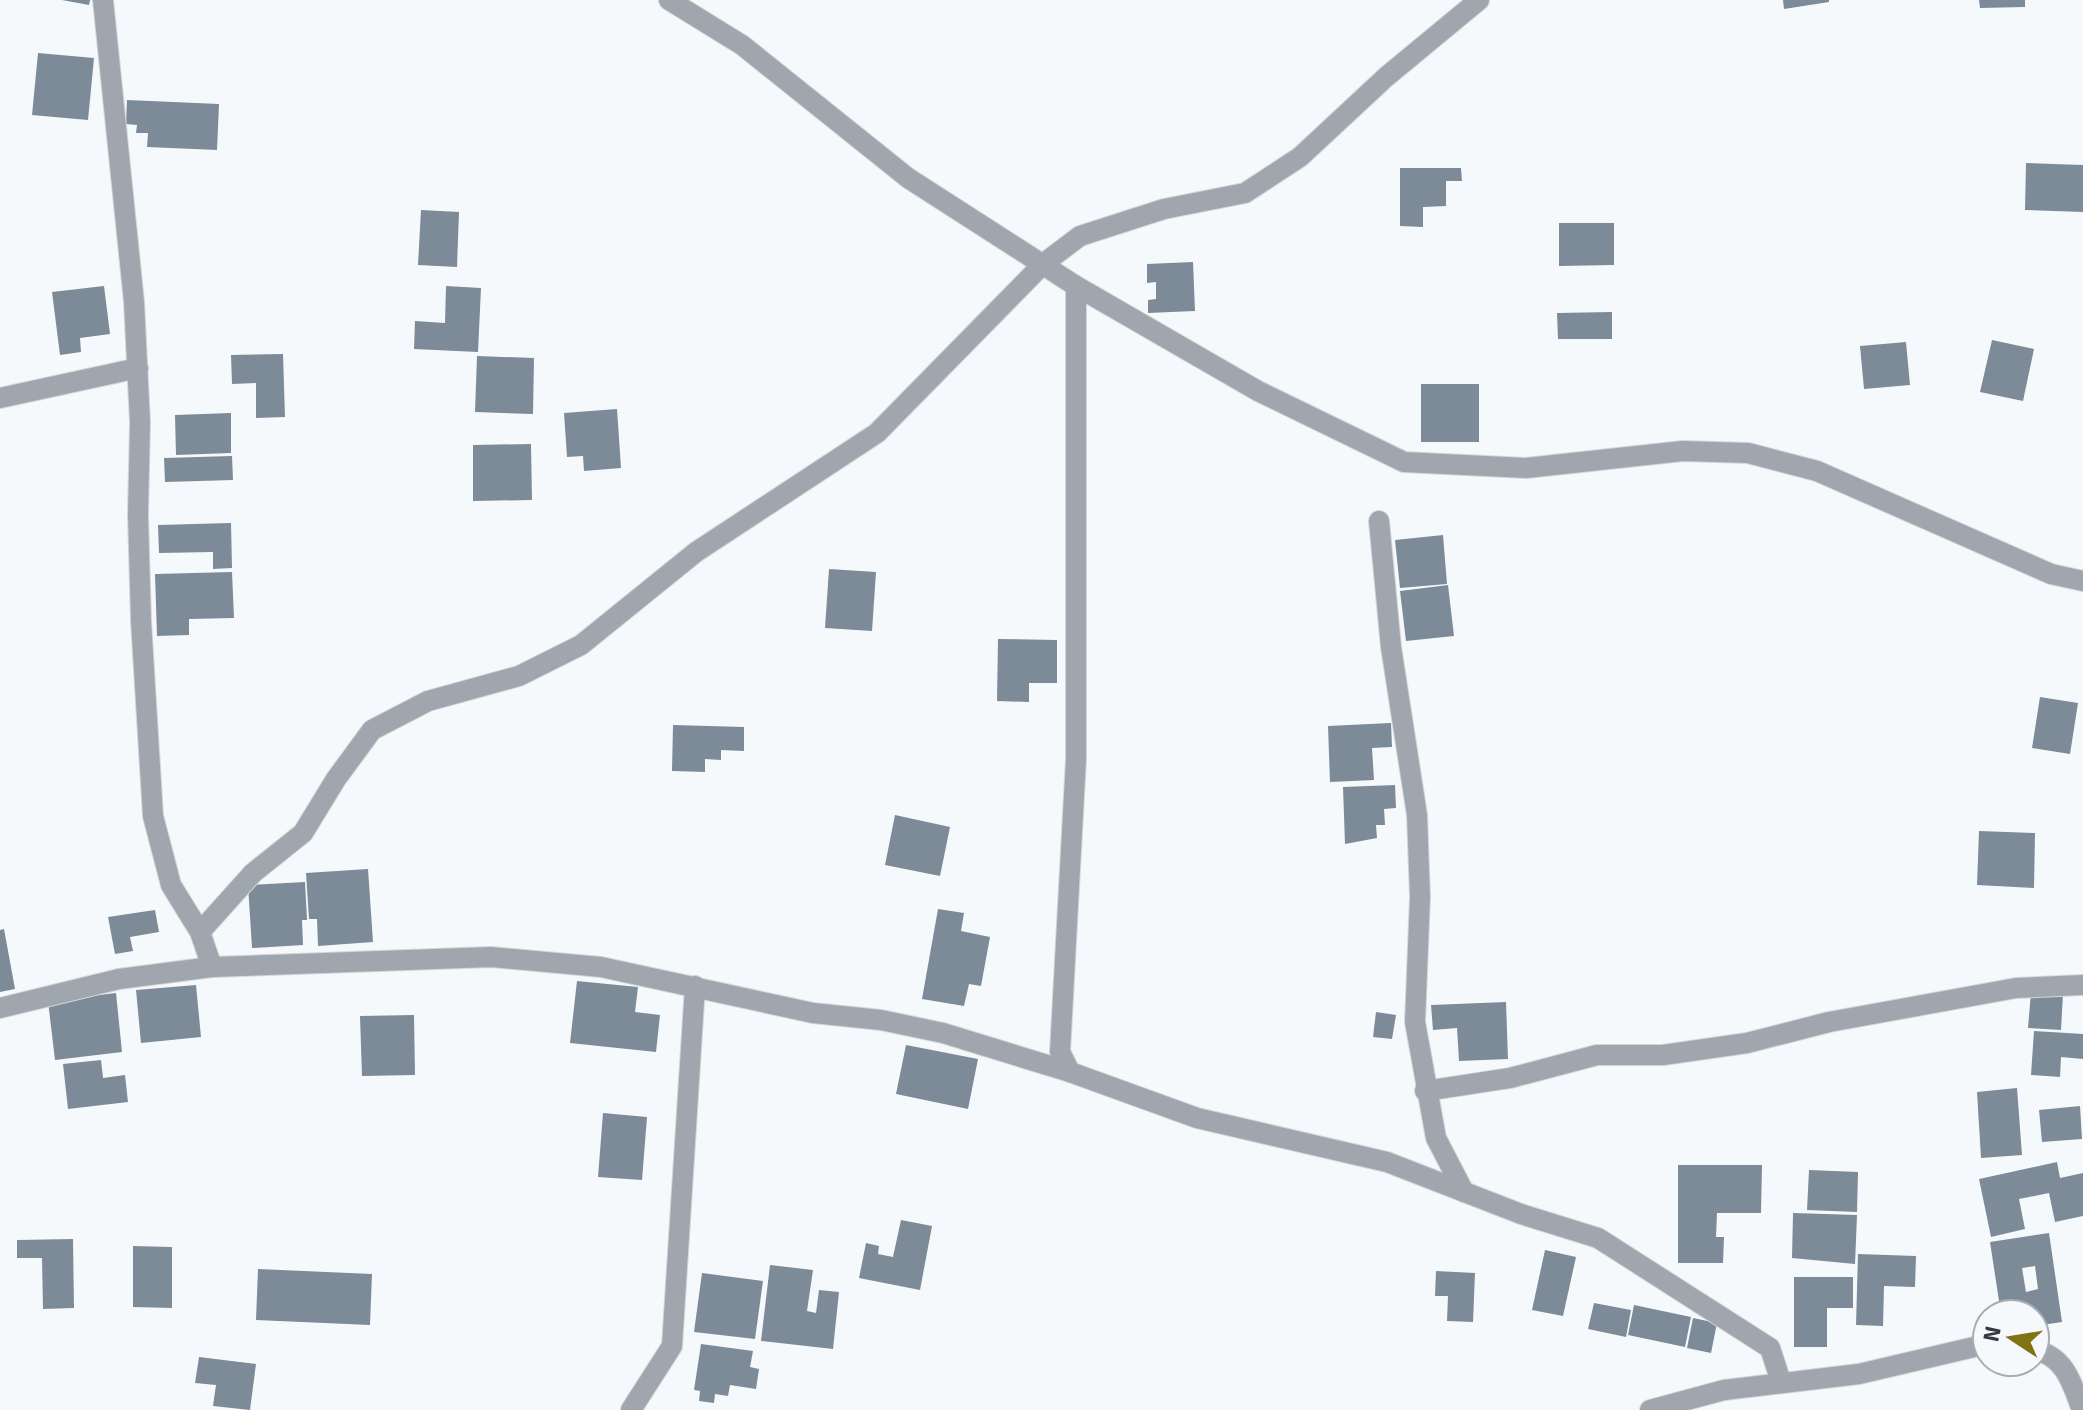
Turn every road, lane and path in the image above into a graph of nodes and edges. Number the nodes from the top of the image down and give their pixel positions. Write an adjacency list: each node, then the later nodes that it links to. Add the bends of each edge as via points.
1 (103, 0): 6 (street)
2 (669, 0): 4 (street, via 742,45 908,178)
3 (1479, 0): 4 (street, via 1300,157 1245,193 1164,209 1080,236)
4 (1043, 264): 5 (street); 10 (street, via 877,433 696,552 581,645 519,676 428,701 372,730 303,833 253,873)
5 (1076, 286): 9 (street, via 1258,391 1404,462 1526,468 1683,451 1748,453 1817,471 2051,574); 15 (street, via 1076,759 1060,1052)
6 (138, 368): 7 (street); 10 (street, via 141,621 153,816 171,885)
7 (0, 398)
8 (1379, 521): 16 (street, via 1391,647 1417,815 1415,1022)
9 (2083, 581)
10 (200, 932): 11 (street)
11 (212, 967): 13 (street, via 491,957 601,967); 14 (street, via 119,979)
12 (2083, 985): 16 (street, via 2016,988 1829,1022 1747,1043 1663,1055 1597,1055 1510,1078)
13 (695, 986): 15 (street, via 813,1013 943,1033); 21 (street, via 672,1346)
14 (0, 1008)
15 (1070, 1072): 17 (street, via 1197,1118 1358,1154)
16 (1425, 1091): 17 (street, via 1436,1138)
17 (1464, 1192): 20 (street, via 1598,1238 1770,1348)
18 (1971, 1348): 20 (street, via 1859,1374)
19 (2051, 1357): 23 (street, via 2068,1375)
20 (1781, 1382): 22 (street, via 1724,1390)
21 (631, 1410)
22 (1650, 1410)
23 (2082, 1410)

